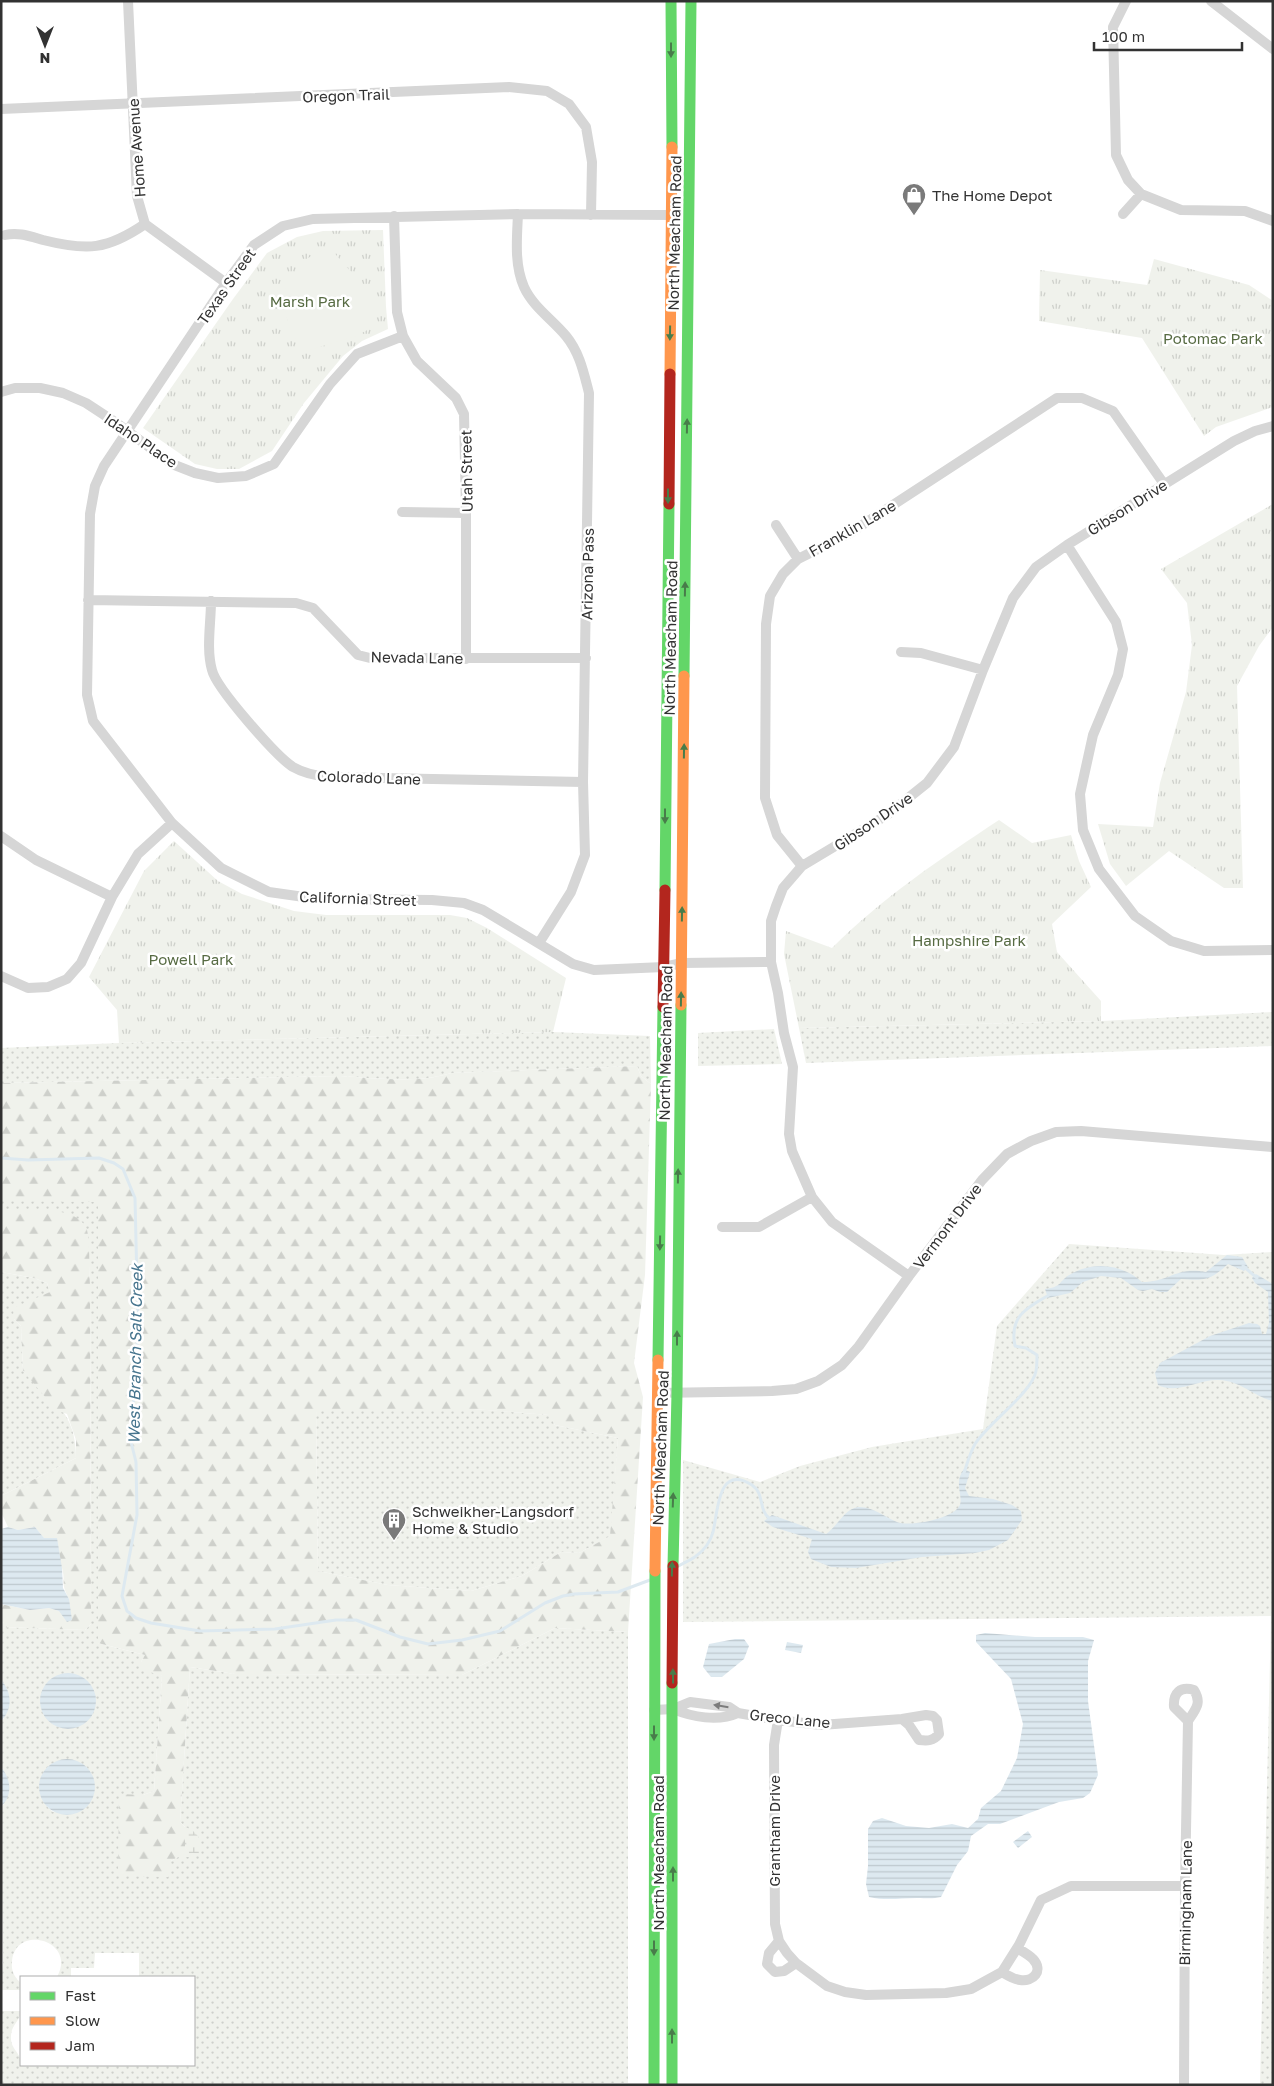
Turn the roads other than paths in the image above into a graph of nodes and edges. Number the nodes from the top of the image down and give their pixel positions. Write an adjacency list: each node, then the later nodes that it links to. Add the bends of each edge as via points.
1 (128, 1): 7 (street, Home Avenue)
2 (671, 1): 13 (main road, North Meacham Road, one-way to 13)
3 (691, 1): 43 (main road, North Meacham Road, one-way to 3)
4 (1126, 1): 9 (street, via 1113,27 1116,155 1128,180)
5 (1211, 1): 6 (street)
6 (1273, 49)
7 (133, 104): 8 (street, Oregon Trail); 12 (street, Oregon Trail, via 509,88 547,91 569,104 586,127 592,162); 16 (street, Home Avenue, via 138,196)
8 (1, 109)
9 (1141, 194): 11 (street); 15 (street, via 1181,210 1245,211)
10 (518, 214): 12 (street, Texas Street); 14 (street, Texas Street); 32 (street, Arizona Pass, via 516,254 524,287 568,338 582,364 589,393)
11 (1123, 214)
12 (591, 215): 13 (street, Texas Street)
13 (672, 215): 44 (main road, North Meacham Road, one-way to 44)
14 (394, 216): 18 (street, Texas Street, via 313,219 283,226 254,245); 19 (street, Utah Street, via 397,312)
15 (1273, 221)
16 (145, 224): 17 (street, via 126,238 96,247 70,246 15,232); 18 (street)
17 (5, 235)
18 (226, 283): 22 (street, Texas Street)
19 (404, 336): 22 (street, Idaho Place, via 357,354 330,384 274,464 246,476 218,478 195,473 172,464); 25 (street, Utah Street, via 418,360 456,398 464,414)
20 (1, 392): 22 (street, Idaho Place, via 15,388 40,388 63,393 86,403)
21 (1273, 426): 23 (street, Gibson Drive, via 1234,441)
22 (128, 431): 29 (street, Texas Street, via 104,466 95,486 90,514)
23 (1164, 484): 27 (street, Gibson Drive); 28 (street, Franklin Lane, via 1113,411 1082,398 1058,398 850,533)
24 (402, 512): 25 (street)
25 (466, 513): 33 (street, Utah Street)
26 (776, 525): 28 (street)
27 (1067, 545): 34 (street, Gibson Drive, via 1036,567 1013,598); 41 (street, via 1116,622 1123,649 1118,675 1093,735 1080,794 1083,830 1098,869 1134,916 1171,941 1204,951)
28 (798, 559): 38 (street, Franklin Lane, via 783,574 770,596 766,624 764,779 765,798 777,835)
29 (88, 600): 30 (street, Nevada Lane); 36 (street, California Street, via 87,695 93,721)
30 (211, 601): 33 (street, Nevada Lane, via 296,603 312,608 349,648 370,658); 35 (street, Colorado Lane, via 210,657 212,672 221,689 291,766 308,775)
31 (901, 652): 34 (street, via 922,652)
32 (586, 658): 33 (street, Nevada Lane); 35 (street, Arizona Pass)
33 (466, 659)
34 (983, 670): 38 (street, Gibson Drive, via 954,747 927,783 887,815)
35 (583, 782): 40 (street, Arizona Pass, via 585,855 571,892)
36 (172, 823): 39 (street, via 138,854); 40 (street, California Street, via 220,868 269,892 318,899 464,903)
37 (1, 836): 39 (street, via 36,860)
38 (802, 866): 42 (street, Gibson Drive, via 783,888 771,921)
39 (112, 896): 45 (street, via 81,963 67,979 48,987 28,988)
40 (539, 943): 44 (street, California Street, via 573,964 594,970)
41 (1273, 950)
42 (771, 962): 43 (street, California Street); 47 (street, Gibson Drive, via 793,1067 789,1134 792,1151)
43 (682, 963): 44 (street, California Street); 50 (main road, North Meacham Road, one-way to 43)
44 (664, 967): 51 (main road, North Meacham Road, one-way to 51)
45 (1, 976)
46 (1273, 1147): 49 (street, Vermont Drive, via 1081,1131 1056,1132 1007,1154 982,1180)
47 (812, 1197): 48 (street, via 759,1227); 49 (street, Gibson Drive, via 832,1222)
48 (722, 1228)
49 (909, 1276): 50 (street, Vermont Drive, via 859,1346 842,1365 818,1382 796,1389)
50 (677, 1393): 51 (street, Vermont Drive); 52 (main road, North Meacham Road, one-way to 50, via 672,1549)
51 (658, 1394): 53 (main road, North Meacham Road)
52 (673, 1709): 53 (street); 54 (street, Greco Lane, via 690,1717 728,1717); 54 (street, Greco Lane, one-way to 52, via 729,1707 690,1702); 64 (main road, North Meacham Road, one-way to 52)
53 (654, 1710): 63 (main road, North Meacham Road, one-way to 63)
54 (738, 1712): 56 (street, Greco Lane)
55 (902, 1719): 56 (street, Greco Lane, via 821,1724)
56 (778, 1720): 59 (street, Grantham Drive, via 774,1754 774,1906)
57 (1188, 1721): 58 (street, Birmingham Lane)
58 (1185, 1886): 60 (street, Grantham Drive, via 1071,1886 1041,1900); 65 (street, Birmingham Lane)
59 (779, 1941): 61 (street, Grantham Drive); 61 (street, via 769,1953 766,1964 775,1972)
60 (1017, 1948): 62 (street, Grantham Drive); 62 (street, via 1037,1964 1035,1977 1029,1981 1017,1980)
61 (796, 1964): 62 (street, Grantham Drive, via 827,1986 866,1994 946,1993 971,1989)
62 (1002, 1972)
63 (654, 2085)
64 (672, 2085)
65 (1184, 2085)

